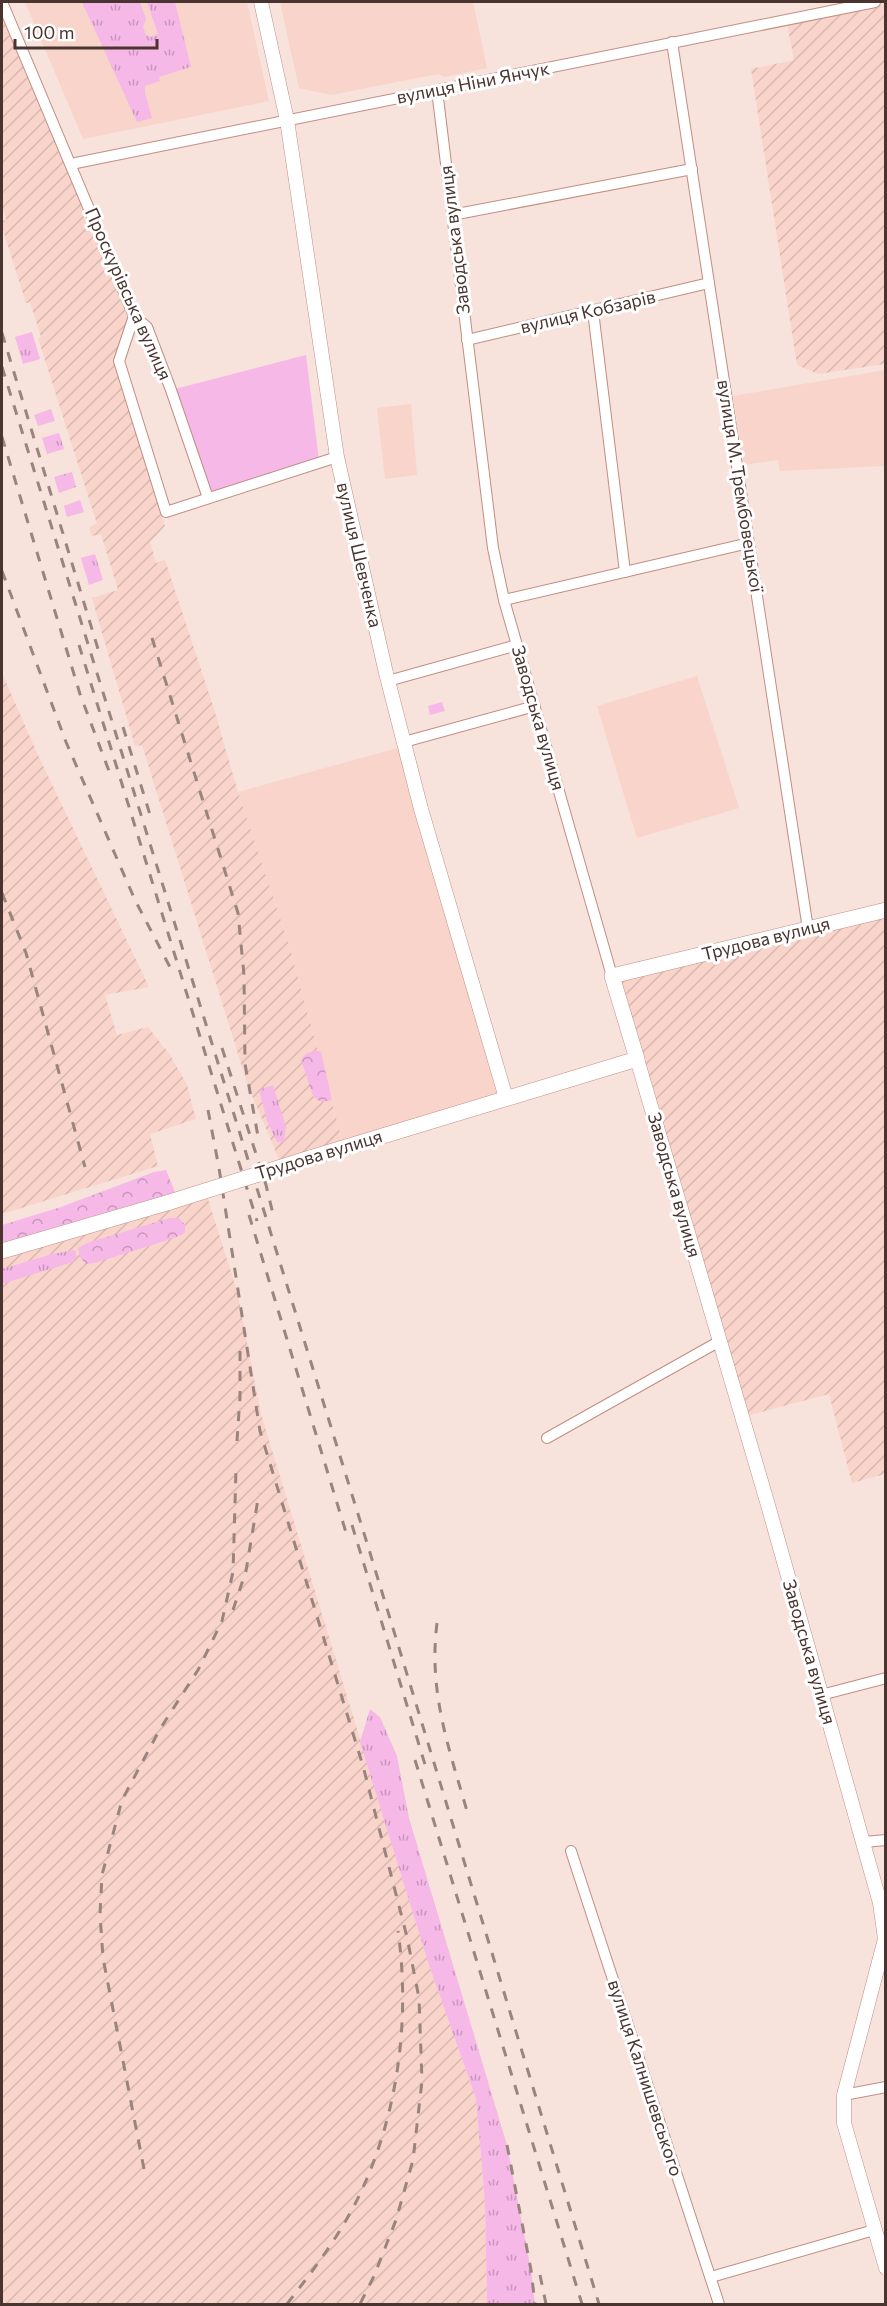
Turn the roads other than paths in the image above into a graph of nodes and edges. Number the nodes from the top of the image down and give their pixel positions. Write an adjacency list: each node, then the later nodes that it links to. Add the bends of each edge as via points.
1 (2, 2): 7 (street, Проскурівська вулиця)
2 (261, 2): 6 (street, вулиця Шевченка)
3 (875, 2): 4 (street, вулиця Ніни Янчук)
4 (672, 42): 5 (street, вулиця Ніни Янчук); 8 (street, вулиця М. Трембовецької)
5 (437, 90): 6 (street, вулиця Ніни Янчук); 9 (street, Заводська вулиця)
6 (287, 120): 7 (street, вулиця Ніни Янчук); 14 (street, вулиця Шевченка)
7 (71, 164): 12 (street, Проскурівська вулиця)
8 (692, 169): 9 (street); 10 (street, вулиця М. Трембовецької)
9 (452, 215): 13 (street, Заводська вулиця)
10 (709, 283): 11 (street, вулиця Кобзарів); 16 (street, вулиця М. Трембовецької)
11 (593, 310): 13 (street, вулиця Кобзарів); 17 (street)
12 (134, 316): 15 (street, Проскурівська вулиця, via 147,327); 15 (street, via 119,361 166,512)
13 (468, 340): 18 (street, Заводська вулиця, via 493,548)
14 (337, 457): 15 (street); 20 (street, вулиця Шевченка)
15 (208, 498)
16 (749, 543): 17 (street); 24 (street, вулиця М. Трембовецької)
17 (625, 572): 18 (street)
18 (504, 600): 19 (street, Заводська вулиця)
19 (517, 645): 20 (street); 21 (street, Заводська вулиця)
20 (388, 681): 22 (street, вулиця Шевченка)
21 (535, 706): 22 (street); 25 (street, Заводська вулиця)
22 (404, 742): 27 (street, вулиця Шевченка)
23 (885, 910): 24 (main road, Трудова вулиця)
24 (808, 929): 25 (main road, Трудова вулиця)
25 (612, 976): 26 (main road, Заводська вулиця)
26 (637, 1059): 27 (main road, Трудова вулиця); 29 (street, Заводська вулиця)
27 (506, 1098): 28 (main road, Трудова вулиця, bridge)
28 (2, 1251)
29 (720, 1341): 30 (street); 32 (street, Заводська вулиця)
30 (547, 1438)
31 (885, 1678): 32 (street)
32 (821, 1695): 34 (street, Заводська вулиця)
33 (885, 1840): 34 (street)
34 (864, 1842): 37 (street, Заводська вулиця, via 885,1939)
35 (571, 1851): 40 (street, вулиця Калнишевського)
36 (885, 2087): 37 (street)
37 (844, 2095): 38 (street, Заводська вулиця, via 844,2123)
38 (874, 2230): 39 (street, Заводська вулиця); 40 (street)
39 (885, 2268)
40 (711, 2277): 41 (street, вулиця Калнишевського)
41 (719, 2304)

